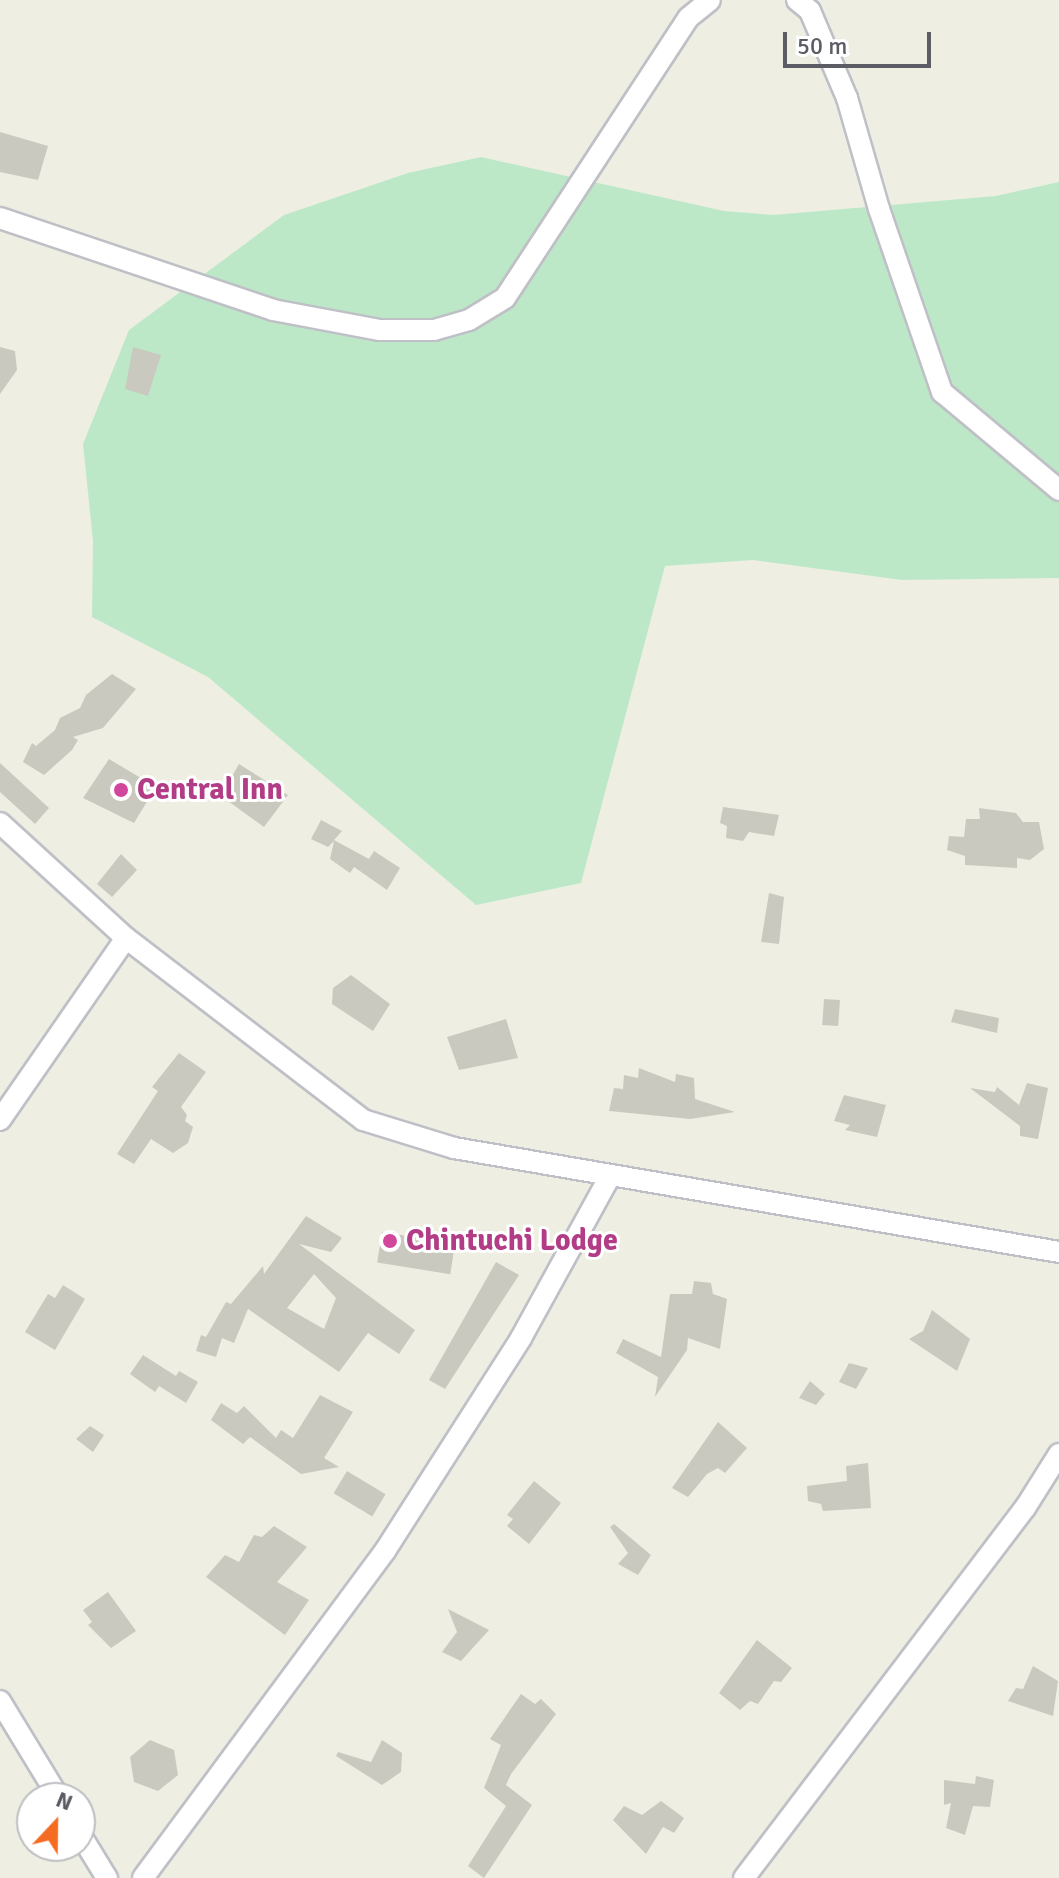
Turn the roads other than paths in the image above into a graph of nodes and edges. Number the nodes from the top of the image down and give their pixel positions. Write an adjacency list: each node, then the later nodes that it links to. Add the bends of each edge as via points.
1 (710, 0): 3 (street, via 688,18 505,298 469,320 434,330 380,330 273,310)
2 (797, 0): 4 (street, via 810,11 847,98 942,392)
3 (0, 218)
4 (1059, 490)
5 (0, 823): 6 (street)
6 (126, 938): 7 (street); 8 (street, via 363,1120 454,1148)
7 (0, 1120)
8 (610, 1176): 9 (street, via 902,1221); 15 (street, via 521,1338 385,1551)
9 (1059, 1252)
10 (1059, 1454): 16 (street, via 1025,1508)
11 (0, 1701): 12 (street)
12 (49, 1782)
13 (96, 1860): 14 (street)
14 (107, 1878)
15 (143, 1878)
16 (744, 1878)

